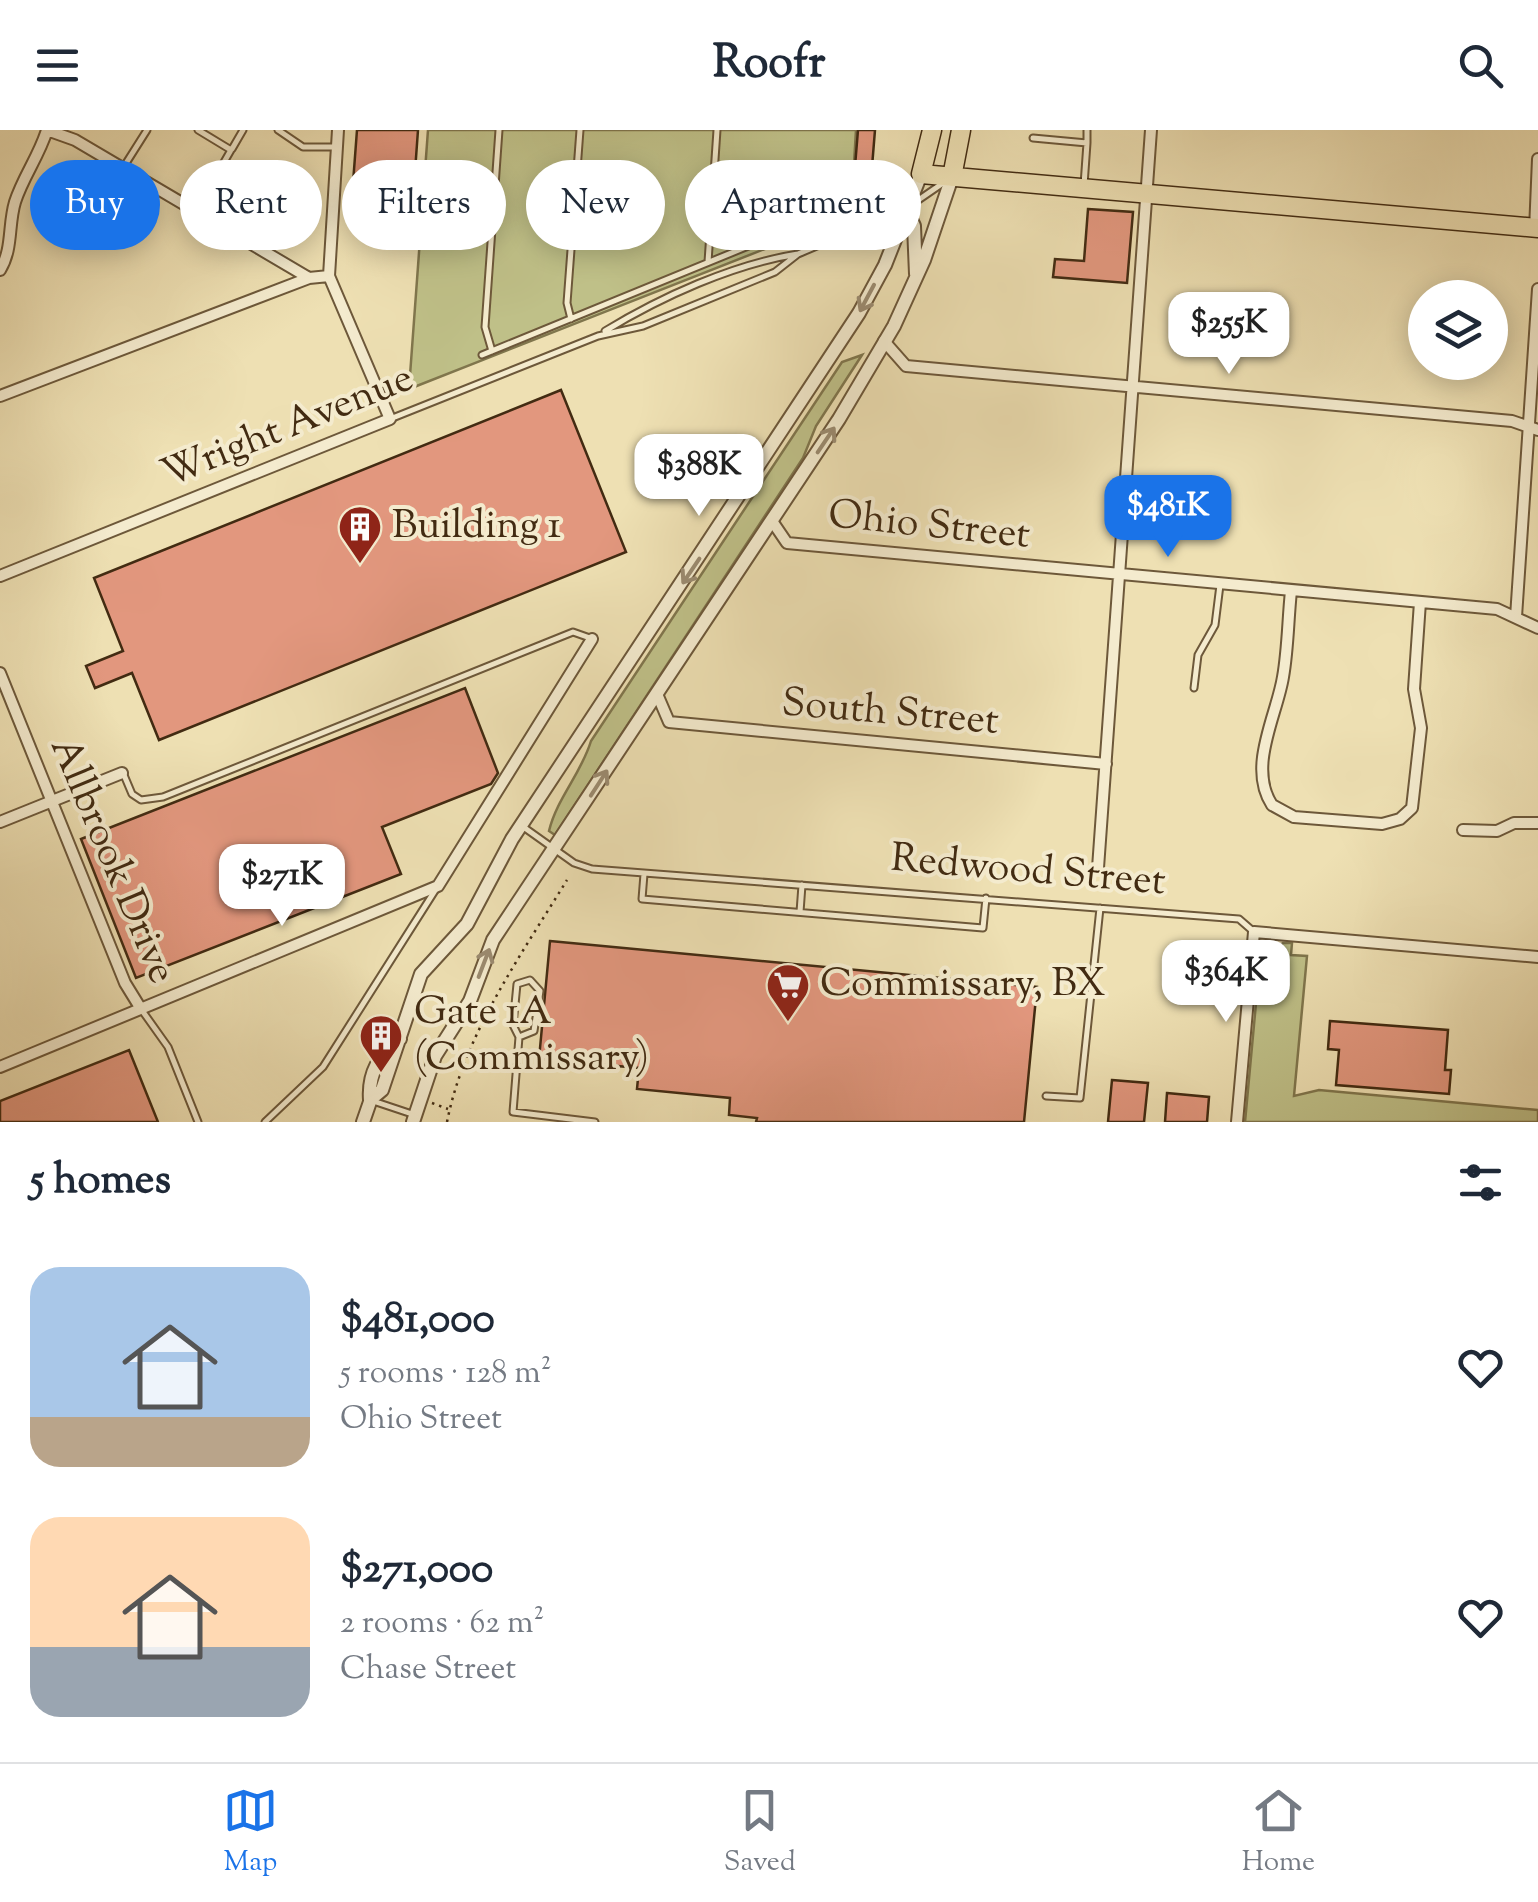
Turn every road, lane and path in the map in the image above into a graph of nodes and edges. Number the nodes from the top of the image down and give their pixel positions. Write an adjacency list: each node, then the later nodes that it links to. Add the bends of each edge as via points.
1 (47, 130): 19 (street); 35 (street, via 16,200)
2 (147, 130): 20 (lane)
3 (198, 130): 17 (lane)
4 (244, 130): 17 (lane)
5 (278, 130): 16 (lane, via 304,147)
6 (338, 130): 16 (street)
7 (499, 130): 43 (lane, via 485,327)
8 (580, 130): 40 (lane)
9 (717, 130): 34 (lane)
10 (932, 130): 22 (main road)
11 (962, 130): 23 (main road)
12 (1087, 130): 15 (lane)
13 (1151, 130): 25 (street)
14 (1033, 138): 15 (lane)
15 (1087, 143): 24 (lane)
16 (336, 147): 36 (street)
17 (231, 150): 21 (lane)
18 (1538, 159): 27 (street)
19 (109, 160)
20 (128, 160)
21 (225, 160)
22 (921, 174): 23 (main road)
23 (952, 176): 24 (main road); 26 (lane, Wright Avenue); 37 (street)
24 (1084, 188): 25 (main road)
25 (1146, 195): 27 (main road); 45 (street)
26 (921, 198)
27 (1537, 230)
28 (262, 250): 38 (street)
29 (739, 250): 34 (lane)
30 (807, 250): 33 (lane, Wright Avenue)
31 (891, 250): 66 (street, one-way to 66, via 859,314)
32 (915, 250): 37 (street)
33 (798, 254): 41 (lane, Wright Avenue, via 770,258 676,295); 41 (lane, Wright Avenue, via 775,272 644,326)
34 (708, 263): 40 (lane)
35 (0, 270)
36 (330, 276): 38 (street); 47 (street)
37 (916, 277): 42 (street)
38 (309, 278): 46 (street)
39 (1538, 289): 48 (street)
40 (571, 319): 43 (lane)
41 (598, 336): 47 (lane, Wright Avenue)
42 (884, 341): 45 (street, via 906,366); 49 (street, one-way to 42)
43 (492, 351): 44 (lane)
44 (482, 355)
45 (1133, 389): 48 (street); 51 (street)
46 (0, 396)
47 (390, 419): 50 (street, Wright Avenue)
48 (1534, 428): 55 (street)
49 (772, 521): 51 (street, Ohio Street, via 788,543); 60 (street)
50 (0, 576)
51 (1120, 576): 52 (street, Ohio Street); 61 (street)
52 (1220, 585): 53 (street, Ohio Street); 59 (lane, via 1217,620 1198,655)
53 (1291, 591): 54 (street, Ohio Street); 54 (street, via 1283,680 1268,723 1264,790 1286,815 1346,821 1393,823 1416,801)
54 (1420, 602): 55 (street, Ohio Street)
55 (1516, 617): 56 (street, Ohio Street)
56 (1538, 628)
57 (592, 639): 62 (lane, via 573,632 163,797 141,800); 73 (street)
58 (0, 673): 63 (street, Allbrook Drive)
59 (1194, 688)
60 (657, 694): 61 (street, South Street, via 669,722); 68 (street, one-way to 60)
61 (1106, 764): 69 (street)
62 (122, 772): 63 (street)
63 (50, 802): 64 (street); 79 (street, Allbrook Drive)
64 (0, 822)
65 (1538, 823): 67 (street)
66 (521, 826): 68 (lane, Redwood Street); 83 (street, via 467,924 421,974)
67 (1463, 830)
68 (554, 851): 70 (lane, Redwood Street, via 592,869); 84 (street, one-way to 68, via 435,1056 470,1001 493,940)
69 (1098, 868)
70 (644, 873): 72 (lane, Redwood Street); 76 (lane, via 642,899)
71 (567, 880): 88 (path, via 480,1031)
72 (802, 884): 74 (lane, Redwood Street); 76 (lane)
73 (438, 886): 79 (street); 86 (lane, via 323,1067)
74 (986, 898): 75 (lane, Redwood Street); 76 (lane, via 983,928)
75 (1100, 908): 77 (lane, Redwood Street, via 1239,919); 82 (lane, via 1080,1098)
76 (800, 912)
77 (1254, 932): 78 (street, Redwood Street); 90 (street)
78 (1538, 957)
79 (141, 1009): 81 (street); 85 (lane, Allbrook Drive, via 168,1047)
80 (519, 1037): 80 (lane, via 538,1021 540,991 530,980 516,984 513,1026); 89 (lane, via 512,1112)
81 (0, 1067)
82 (1046, 1096)
83 (370, 1100): 84 (lane); 87 (street)
84 (414, 1118)
85 (198, 1122)
86 (265, 1122)
87 (362, 1122)
88 (447, 1122)
89 (595, 1122)
90 (1237, 1122)

